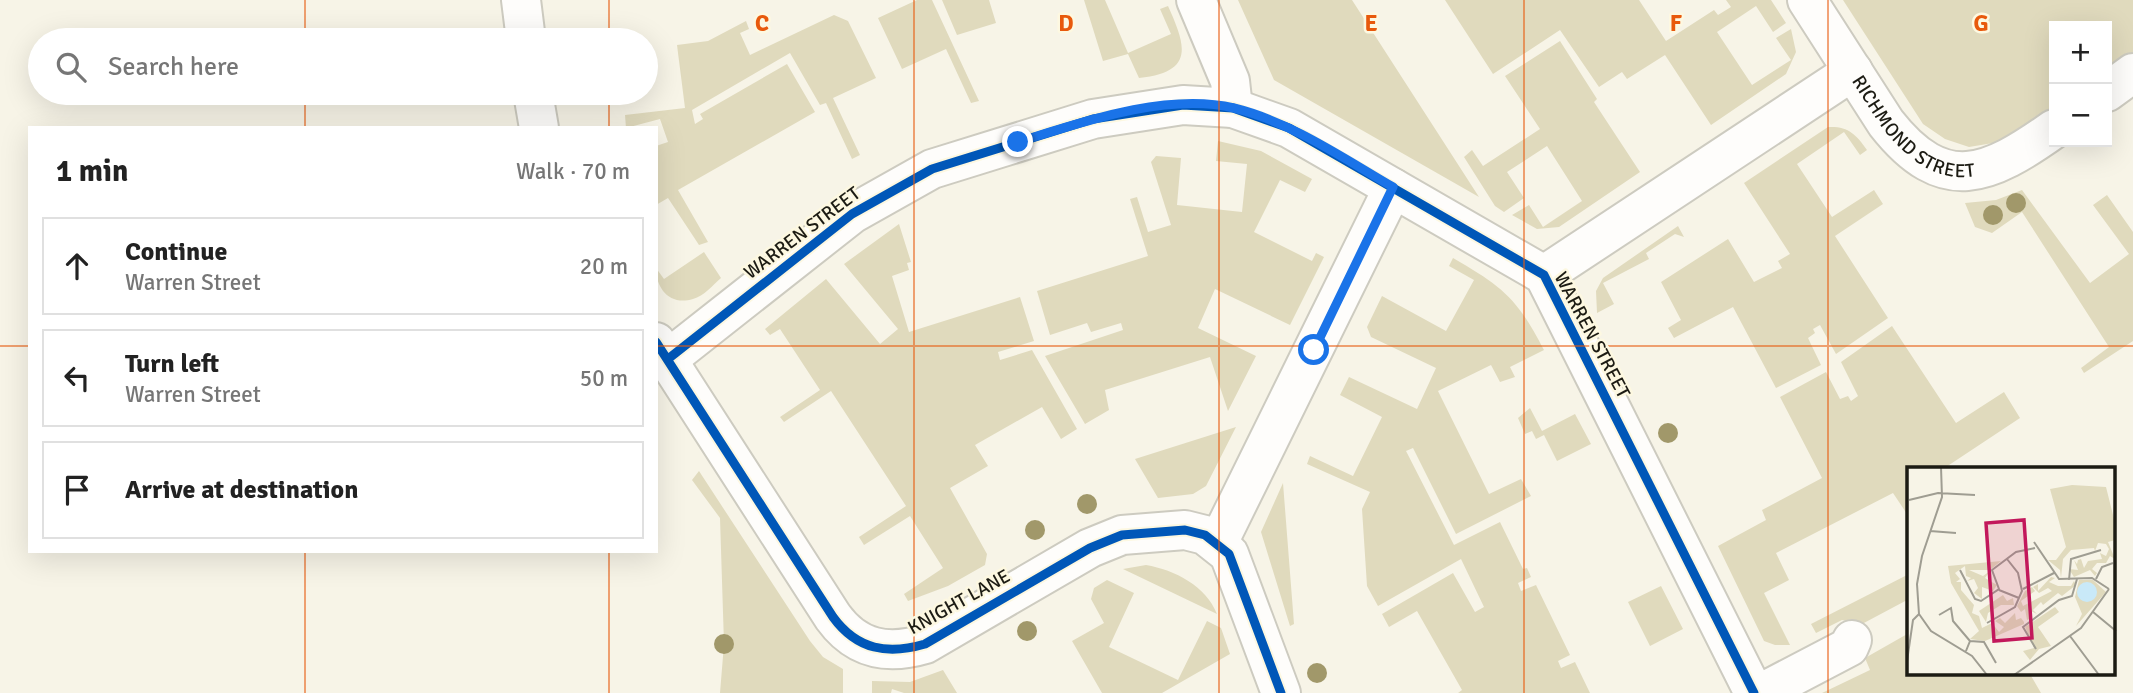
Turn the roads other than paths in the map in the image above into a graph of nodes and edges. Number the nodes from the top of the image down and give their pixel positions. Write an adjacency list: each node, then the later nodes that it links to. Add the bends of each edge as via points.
1 (521, 0): 4 (street)
2 (1196, 0): 9 (street, via 1230,81)
3 (1807, 0): 5 (street, RICHMOND STREET)
4 (524, 28)
5 (1853, 71): 11 (street, RICHMOND STREET, via 1901,142 1934,165 1952,170 1992,168); 13 (street)
6 (2133, 73): 7 (street)
7 (2112, 88)
8 (535, 105): 10 (street)
9 (1233, 108): 12 (street, WARREN STREET, via 1289,128); 14 (street, WARREN STREET, via 1184,105 1093,118 932,169 852,214)
10 (539, 126)
11 (2049, 133)
12 (1393, 187): 13 (street, WARREN STREET); 15 (street)
13 (1544, 275): 18 (street, WARREN STREET)
14 (662, 351): 15 (street, KNIGHT LANE, via 833,617 856,641 877,649 902,651 925,644 1081,552 1122,535 1185,530)
15 (1218, 543): 17 (street, via 1237,571)
16 (1852, 640): 19 (street, via 1849,647)
17 (1281, 693)
18 (1754, 693)
19 (1760, 693)

